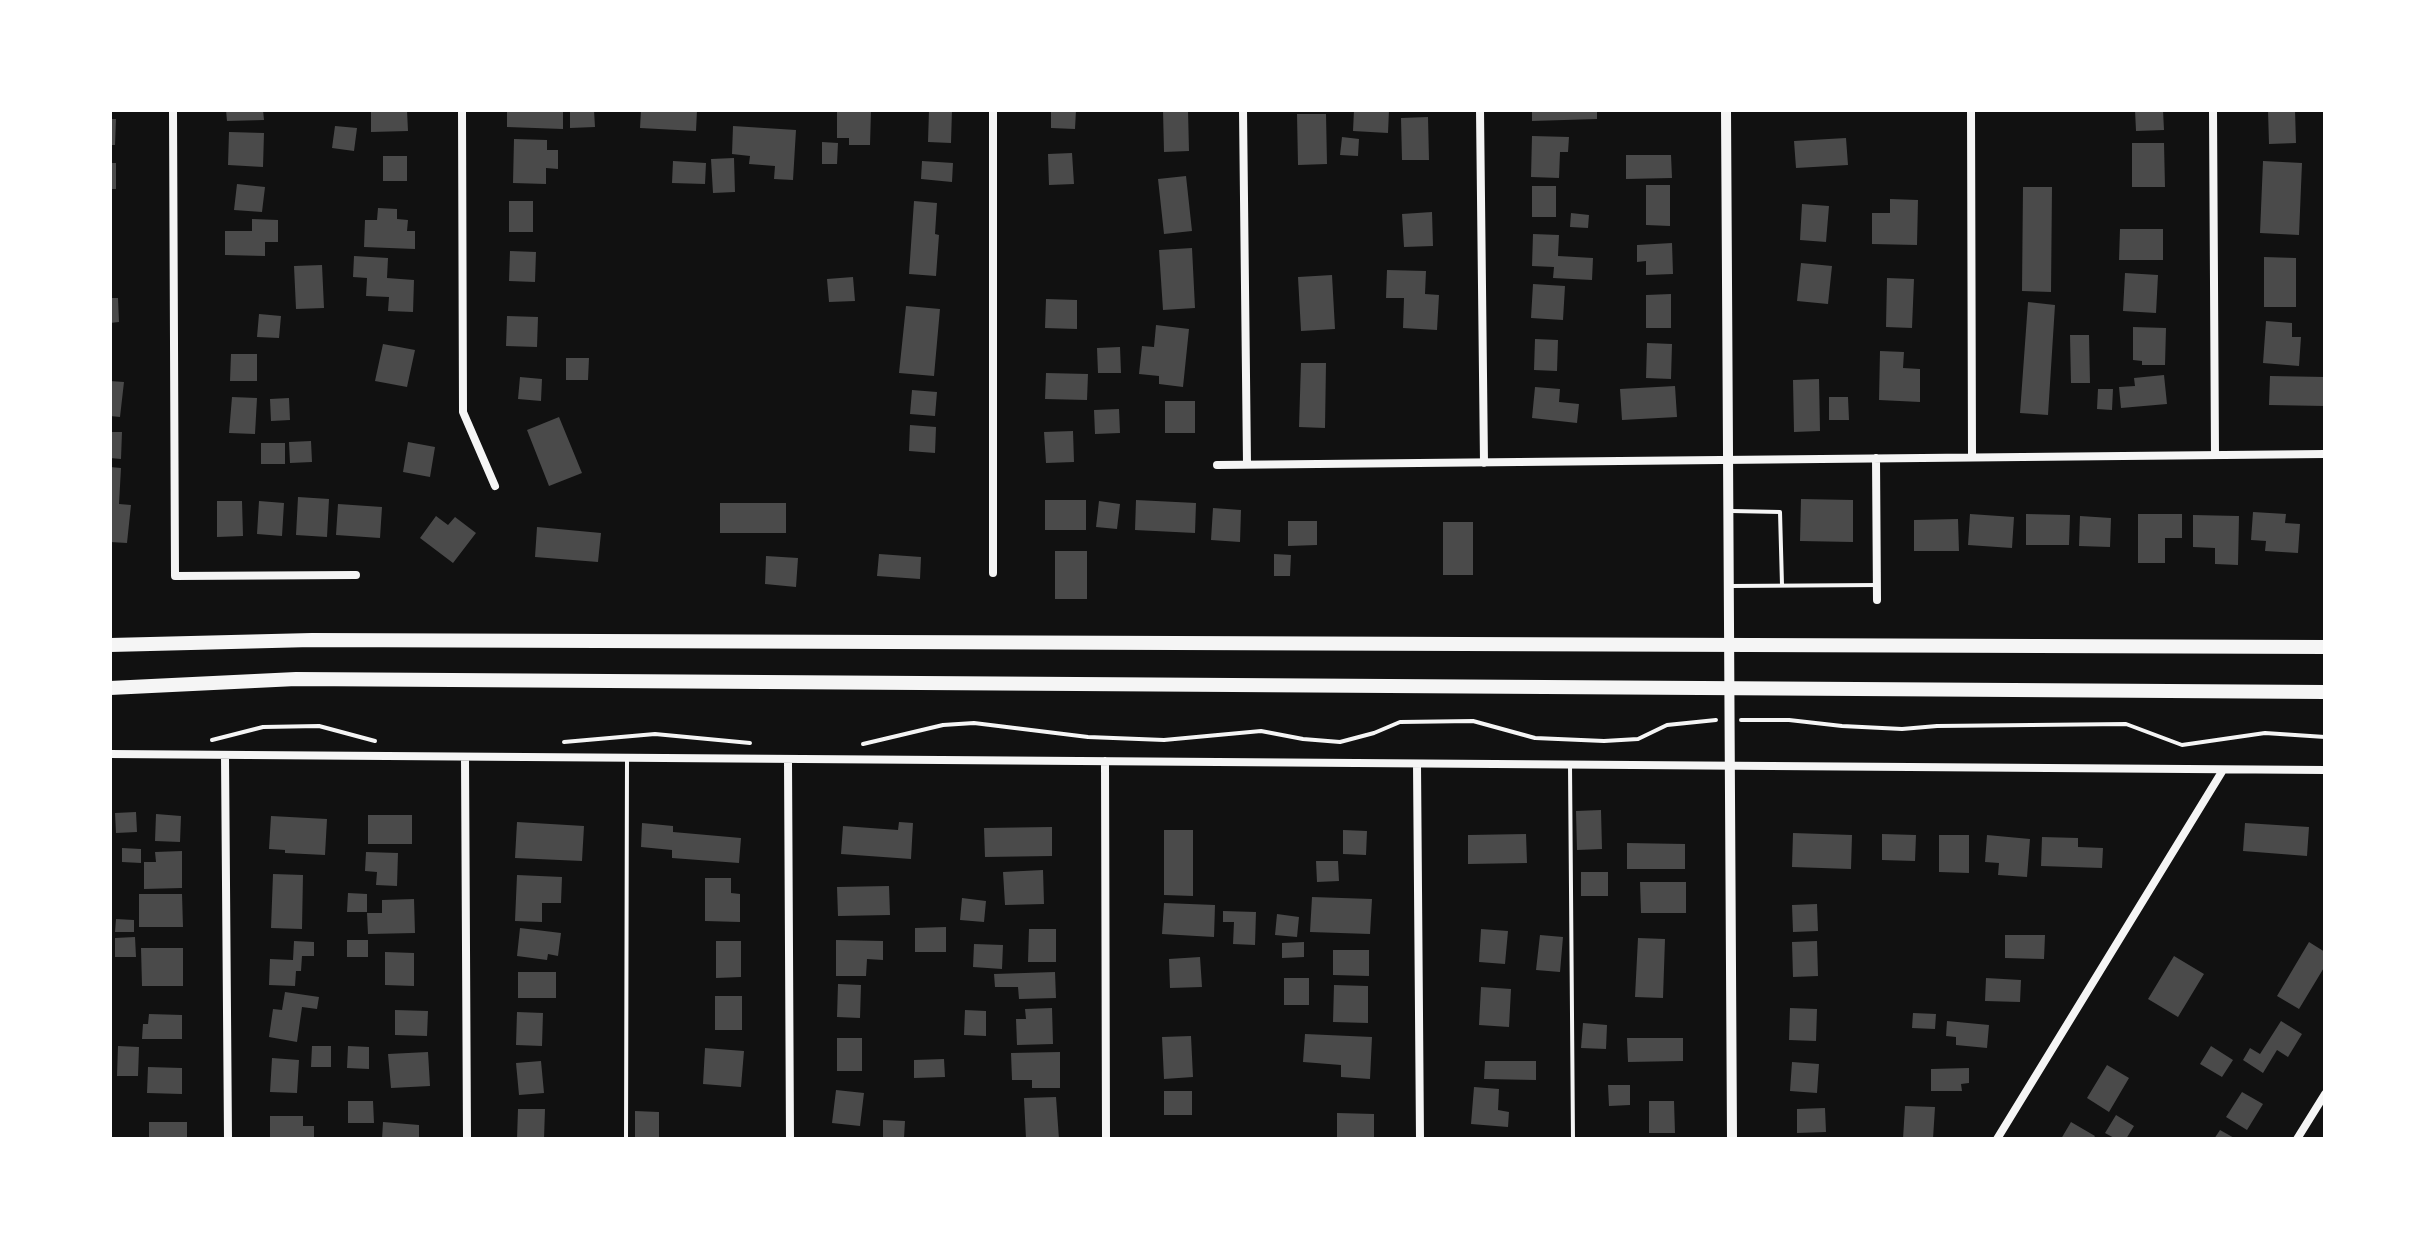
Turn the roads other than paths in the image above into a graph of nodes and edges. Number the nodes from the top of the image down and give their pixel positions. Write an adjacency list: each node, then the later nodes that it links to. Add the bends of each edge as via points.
1 (173, 110): 20 (street, via 175,576)
2 (462, 110): 17 (street, via 463,412)
3 (993, 110): 19 (street)
4 (1243, 110): 15 (street)
5 (1480, 110): 14 (street)
6 (1726, 110): 13 (street)
7 (1971, 110): 10 (street)
8 (2213, 110): 11 (street)
9 (2325, 454): 11 (street)
10 (1972, 455): 11 (street); 12 (street)
11 (2215, 455)
12 (1876, 458): 13 (street); 22 (street)
13 (1728, 459): 14 (street); 18 (street)
14 (1484, 463): 15 (street)
15 (1247, 464): 16 (street)
16 (1217, 465)
17 (495, 486)
18 (1728, 511): 21 (lane, via 1780,512); 23 (street)
19 (993, 573)
20 (356, 575)
21 (1782, 585): 22 (lane); 23 (lane)
22 (1877, 585): 24 (street)
23 (1729, 586): 25 (street)
24 (1877, 600)
25 (1729, 644): 26 (highway, via 312,640); 27 (highway); 29 (street)
26 (110, 645)
27 (2325, 647)
28 (110, 688): 29 (highway, via 312,679)
29 (1729, 690): 30 (highway); 39 (street)
30 (2325, 692)
31 (110, 754): 32 (street)
32 (225, 756): 33 (street); 43 (street)
33 (465, 758): 34 (street); 44 (street)
34 (627, 759): 35 (street); 45 (lane)
35 (788, 760): 36 (street); 46 (street)
36 (1105, 761): 37 (street); 47 (street)
37 (1417, 764): 38 (street); 48 (street)
38 (1570, 765): 39 (street); 49 (lane)
39 (1730, 766): 40 (street); 50 (street)
40 (2223, 770): 41 (street); 51 (street)
41 (2325, 770)
42 (2325, 1094): 52 (street)
43 (228, 1139)
44 (467, 1139)
45 (626, 1139)
46 (790, 1139)
47 (1106, 1139)
48 (1420, 1139)
49 (1573, 1139)
50 (1732, 1139)
51 (1997, 1139)
52 (2297, 1139)

